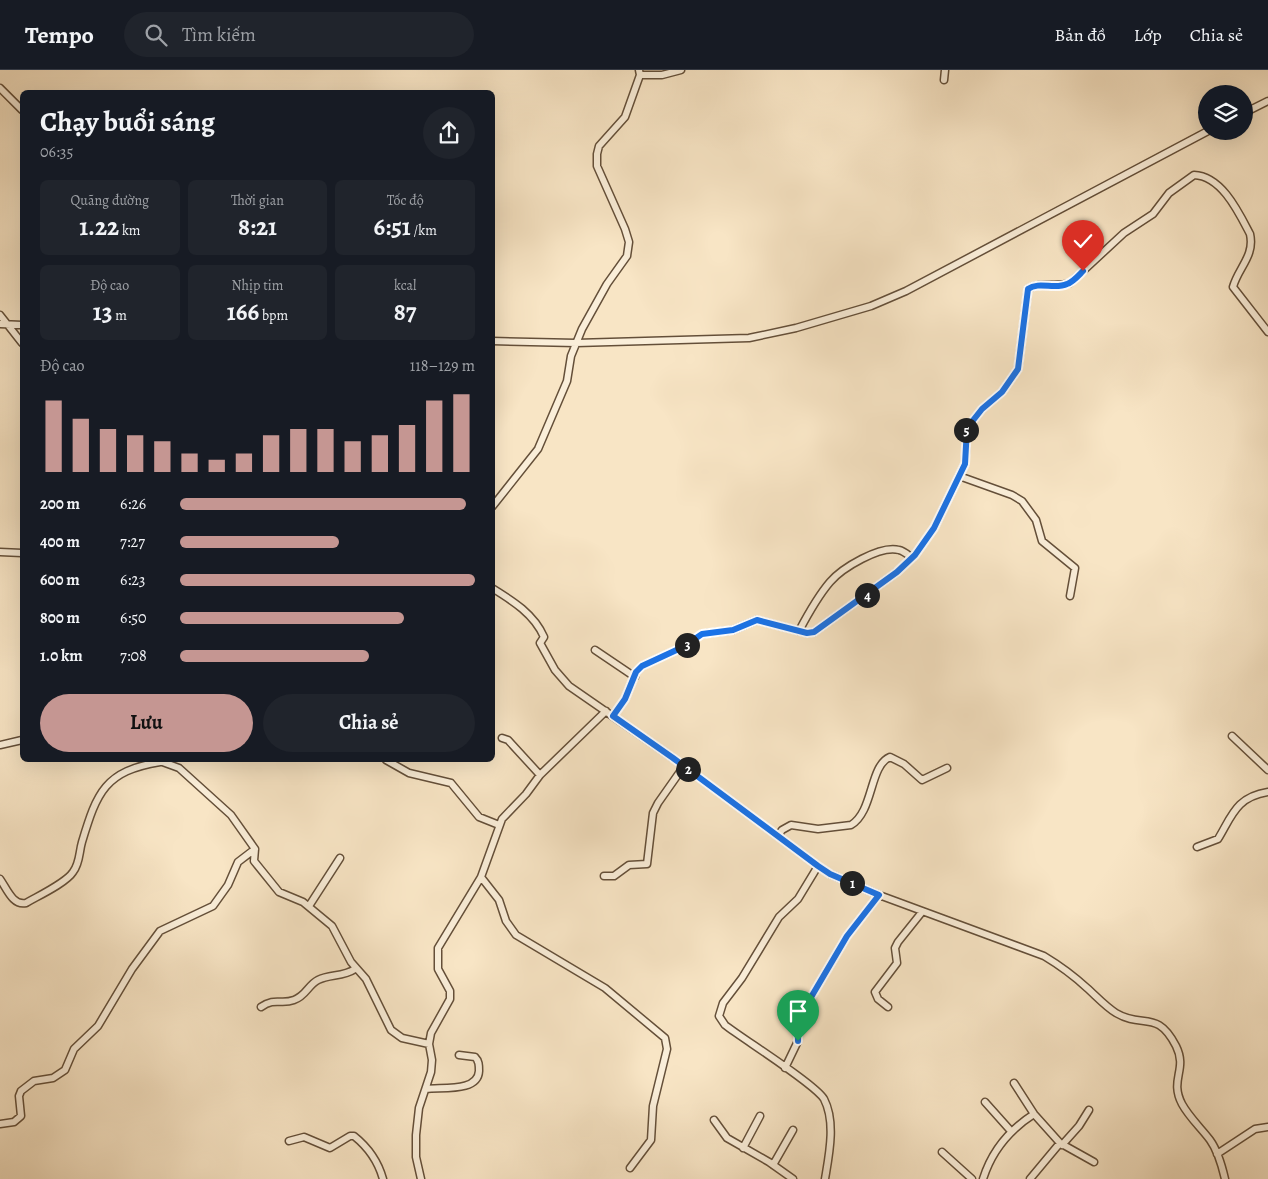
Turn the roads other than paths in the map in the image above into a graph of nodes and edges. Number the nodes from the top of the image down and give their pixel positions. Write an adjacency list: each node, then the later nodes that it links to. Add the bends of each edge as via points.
1 (682, 70): 3 (street, via 662,75)
2 (945, 70): 4 (street)
3 (639, 72): 17 (street, via 624,118 599,146 597,154 597,166 629,242 627,256 592,308)
4 (944, 80)
5 (0, 88): 7 (street)
6 (1268, 101): 8 (street)
7 (20, 108)
8 (1253, 108)
9 (1198, 136): 17 (street, via 906,291 871,306 749,338)
10 (0, 315): 12 (street)
11 (0, 324): 12 (street)
12 (10, 324): 13 (street); 15 (street)
13 (20, 325)
14 (1268, 332): 18 (street, via 1233,287 1248,257 1252,241 1250,234 1224,193 1210,180 1194,175 1169,193 1153,214 1124,233 1070,283 1033,285 1028,289 1018,369 1002,392 967,428 965,464)
15 (20, 340)
16 (495, 341): 17 (street)
17 (576, 343): 19 (street, via 567,381 538,449)
18 (959, 476): 22 (street, via 934,528); 24 (street, via 1022,501 1036,520 1042,541 1075,568)
19 (495, 503)
20 (0, 552): 21 (street)
21 (20, 553)
22 (912, 558): 25 (street, via 820,629 807,633); 25 (street, via 901,550 886,550 867,556 829,583)
23 (495, 590): 28 (street, via 513,601 540,626 544,637 540,643 562,678)
24 (1070, 596)
25 (799, 631): 27 (street, via 757,620 733,630 702,634 683,647 642,666)
26 (595, 650): 27 (street)
27 (635, 677): 29 (street)
28 (606, 712): 29 (street); 40 (street)
29 (613, 716): 37 (street)
30 (1232, 736): 39 (street)
31 (502, 738): 40 (street, via 508,740)
32 (20, 740): 33 (street)
33 (0, 745)
34 (156, 762): 50 (street, via 121,772 106,785 93,810 78,863 64,880 26,904 20,904)
35 (162, 762): 45 (street, via 179,768 199,784 231,815)
36 (389, 762): 42 (street, via 408,773 451,783 479,817)
37 (684, 766): 43 (street); 48 (street, via 653,813 647,864 629,866 614,876)
38 (947, 768): 43 (street, via 924,781 890,757 882,761 869,798 851,825 818,828 791,825)
39 (1268, 770)
40 (540, 775): 42 (street)
41 (1268, 792): 44 (street, via 1238,806 1227,819 1218,839)
42 (499, 825): 49 (street)
43 (778, 836): 47 (street)
44 (1197, 847)
45 (255, 849): 52 (street, via 254,860 279,892); 67 (street, via 238,862 228,886 213,906 160,931 132,968 98,1026 74,1049 65,1070 59,1076 26,1086 19,1096 21,1116 14,1122)
46 (340, 858): 52 (street)
47 (818, 866): 51 (street); 59 (street, via 798,899 779,916 720,1010 720,1021)
48 (604, 876)
49 (481, 877): 57 (street, via 438,948 438,969 450,991 450,999 431,1033); 78 (street, via 499,900 506,921 516,935 605,988 665,1038 666,1049 653,1106 653,1133)
50 (0, 879)
51 (879, 895): 53 (street); 59 (street, via 847,936 800,1016 798,1041)
52 (309, 906): 54 (street, via 332,926)
53 (922, 912): 56 (street, via 898,942 895,948 897,963 875,992 878,1000); 75 (street, via 1044,956 1116,1013 1163,1027 1171,1036 1181,1060 1176,1080 1179,1097)
54 (355, 969): 55 (street, via 341,976 318,980 304,996 293,1001 272,1000); 57 (street, via 366,979 391,1030 402,1038)
55 (261, 1007)
56 (888, 1007)
57 (429, 1044): 61 (street, via 432,1060)
58 (459, 1055): 61 (street, via 473,1056 478,1060 479,1078 476,1082 469,1086)
59 (785, 1068): 82 (street, via 824,1099 831,1132)
60 (1014, 1084): 64 (street)
61 (426, 1089): 80 (street, via 416,1135)
62 (985, 1102): 70 (street)
63 (1088, 1110): 72 (street, via 1079,1126)
64 (1034, 1114): 70 (street); 72 (street)
65 (760, 1116): 73 (street)
66 (714, 1120): 73 (street, via 727,1138)
67 (0, 1124)
68 (1268, 1127): 75 (street, via 1256,1129)
69 (793, 1130): 77 (street)
70 (1010, 1130): 84 (street, via 991,1158)
71 (289, 1141): 79 (street, via 304,1137 330,1148 354,1136 370,1151)
72 (1061, 1144): 76 (street); 85 (street)
73 (743, 1148): 77 (street)
74 (942, 1152): 83 (street)
75 (1217, 1154): 86 (street)
76 (1094, 1162)
77 (773, 1165): 81 (street)
78 (630, 1168)
79 (383, 1179)
80 (421, 1179)
81 (792, 1179)
82 (825, 1179)
83 (972, 1179)
84 (983, 1179)
85 (1030, 1179)
86 (1226, 1179)

